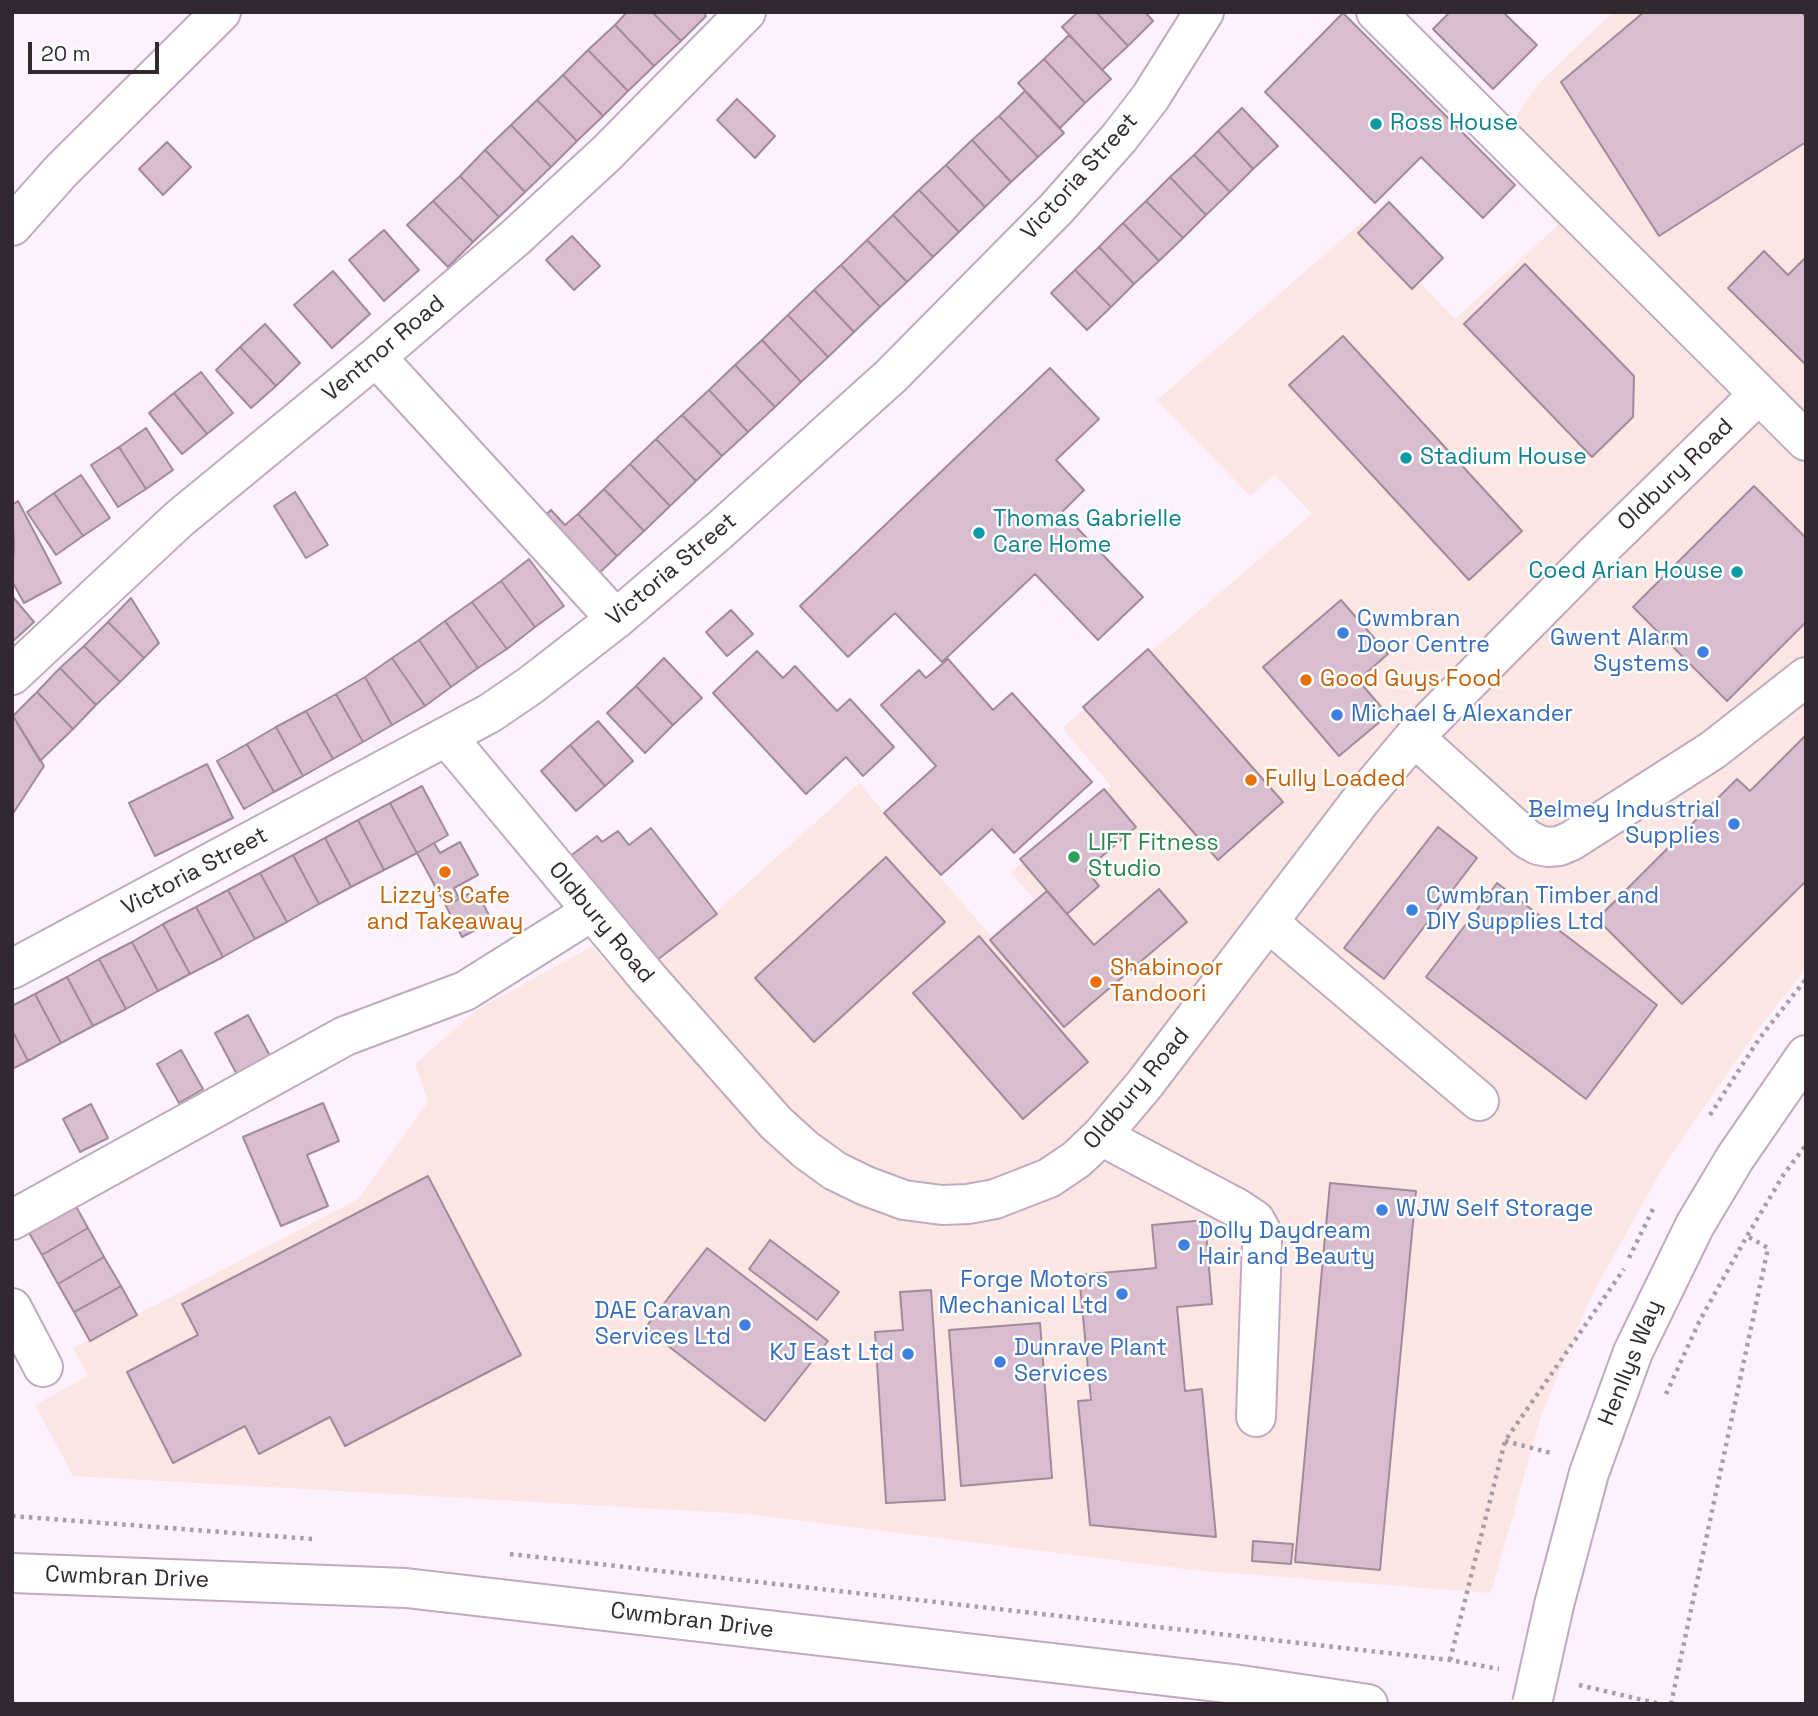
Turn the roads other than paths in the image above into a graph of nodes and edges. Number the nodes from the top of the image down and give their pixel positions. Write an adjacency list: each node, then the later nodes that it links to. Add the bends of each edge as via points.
1 (221, 12): 5 (street)
2 (746, 12): 6 (street, Ventnor Road, via 607,153)
3 (1204, 12): 9 (street, Victoria Street, via 1150,98 1056,209 891,376)
4 (1376, 12): 7 (street)
5 (12, 226)
6 (376, 357): 9 (street); 10 (street, Ventnor Road, via 178,519)
7 (1759, 394): 8 (street); 13 (street, Oldbury Road)
8 (1806, 441)
9 (616, 619): 12 (street, Victoria Street, via 531,685)
10 (12, 675)
11 (1806, 677): 13 (street, via 1713,750 1571,841 1548,848 1527,839)
12 (447, 737): 14 (street, Oldbury Road); 16 (street, Victoria Street)
13 (1414, 737): 15 (street, Oldbury Road)
14 (591, 912): 19 (street, Oldbury Road, via 776,1123 835,1171 866,1186 904,1200 942,1205 995,1199 1049,1178); 20 (street, via 472,987 345,1037)
15 (1268, 922): 18 (street); 19 (street, Oldbury Road)
16 (12, 969)
17 (1806, 1055): 26 (street, Henllys Way, bridge, via 1735,1157 1695,1225 1633,1352 1589,1473)
18 (1479, 1101)
19 (1101, 1136): 23 (street, via 1255,1220 1262,1242)
20 (12, 1220)
21 (12, 1308): 22 (street)
22 (43, 1367)
23 (1256, 1417)
24 (12, 1573): 25 (street, Cwmbran Drive, via 406,1588 1234,1684)
25 (1368, 1704)
26 (1532, 1704)

